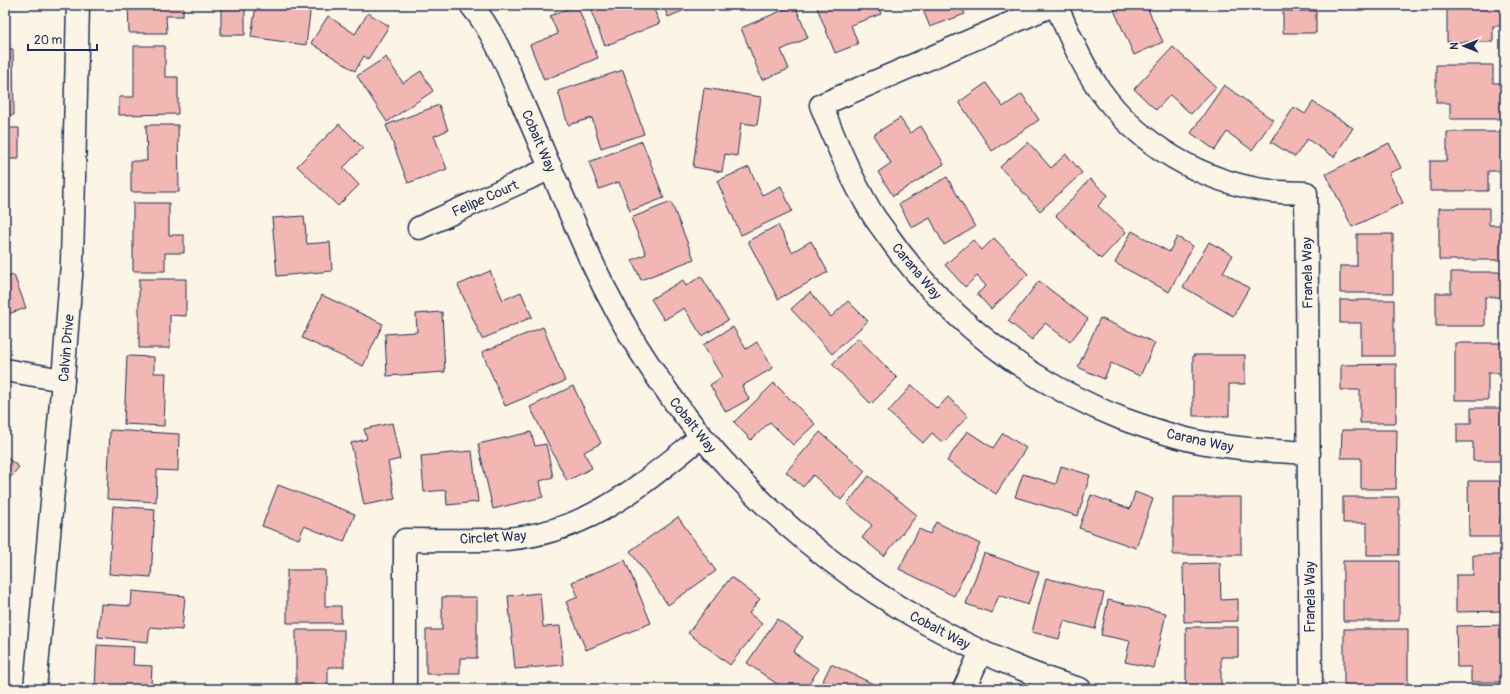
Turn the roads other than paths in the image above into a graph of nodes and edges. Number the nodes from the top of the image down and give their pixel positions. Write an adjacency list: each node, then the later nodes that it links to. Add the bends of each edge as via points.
1 (78, 5): 8 (street, Calvin Drive, via 72,263)
2 (1053, 5): 10 (street, Carana Way, via 821,105 845,164 871,211 901,255 936,296 1018,365 1049,384 1096,408 1147,428 1199,442 1252,450)
3 (1056, 5): 10 (street, Franela Way, via 1081,60 1099,89 1146,139 1204,174 1237,185 1271,192 1306,193)
4 (478, 7): 5 (street, Cobalt Way, via 498,45)
5 (551, 168): 6 (street, Felipe Court); 9 (street, Cobalt Way, via 613,306 663,387)
6 (419, 228)
7 (5, 370): 8 (street)
8 (63, 380): 12 (street, Calvin Drive)
9 (701, 437): 11 (street, Cobalt Way, via 783,523 826,558 917,619); 13 (street, Circlet Way, via 633,491 604,510 573,524 540,534 506,539 405,540)
10 (1309, 453): 16 (street, Franela Way)
11 (981, 652): 14 (street); 15 (street, Cobalt Way)
12 (35, 689)
13 (405, 689)
14 (964, 689)
15 (1080, 689)
16 (1311, 689)

